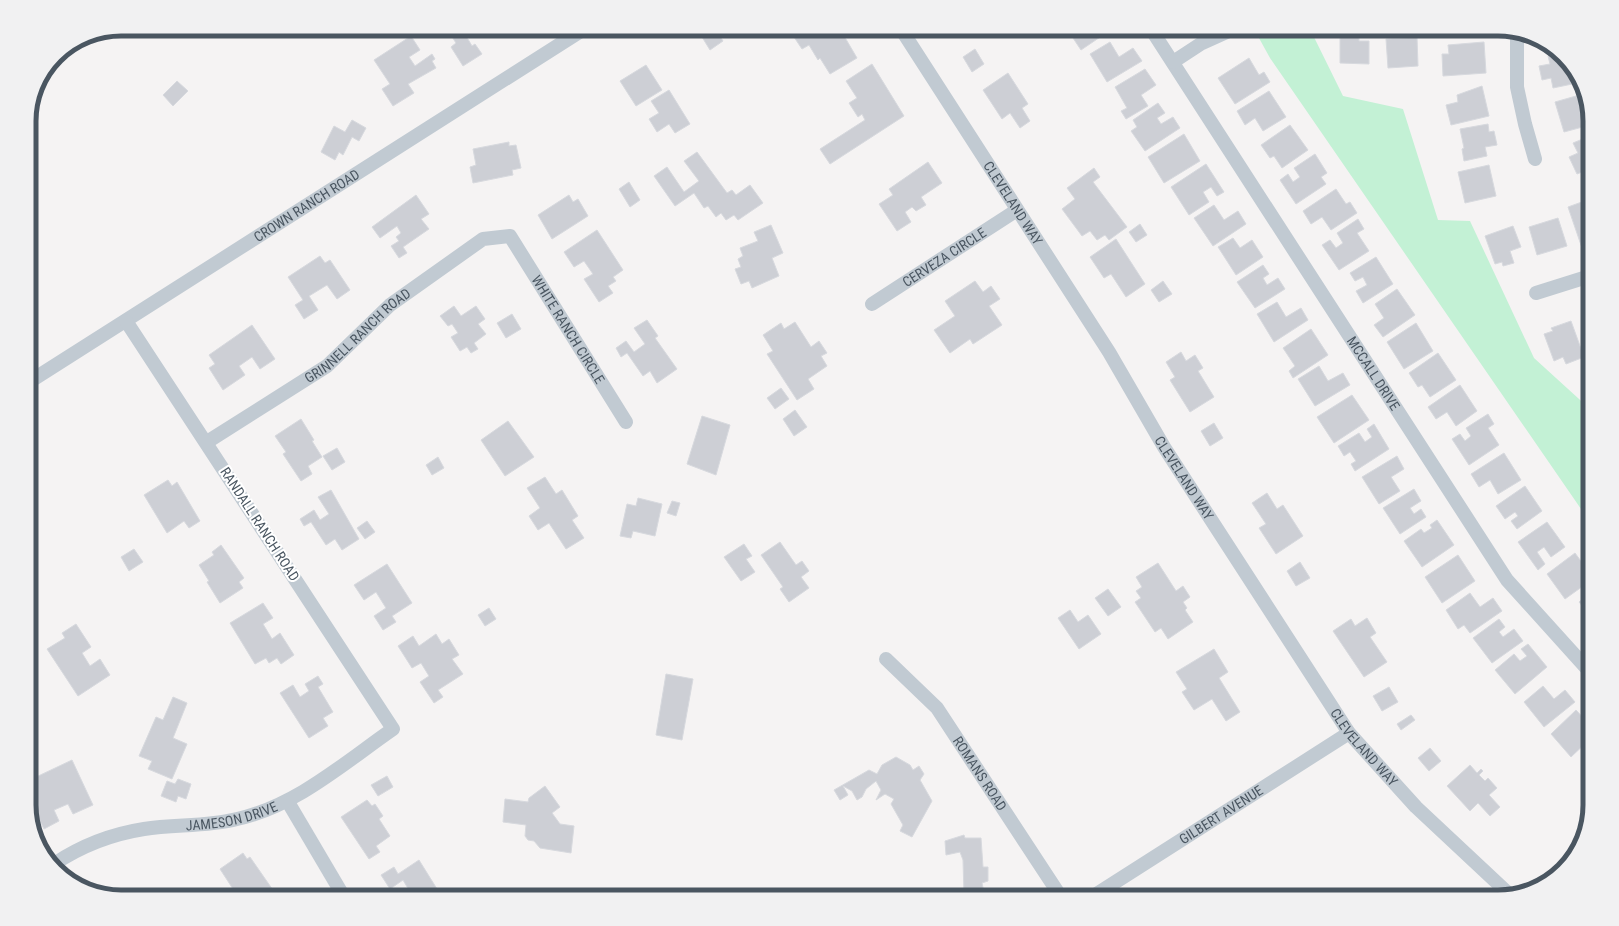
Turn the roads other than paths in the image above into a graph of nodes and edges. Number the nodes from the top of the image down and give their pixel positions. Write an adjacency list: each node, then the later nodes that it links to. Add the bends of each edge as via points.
1 (573, 36): 13 (street, CROWN RANCH ROAD)
2 (905, 36): 8 (street, CLEVELAND WAY)
3 (1156, 36): 6 (street, MCCALL DRIVE)
4 (1218, 36): 6 (street)
5 (1517, 38): 7 (street, via 1517,87)
6 (1172, 62): 18 (street, MCCALL DRIVE, via 1507,580)
7 (1535, 159)
8 (1017, 210): 12 (street, CERVEZA CIRCLE); 20 (street, CLEVELAND WAY, via 1109,352 1164,447)
9 (510, 236): 15 (street, WHITE RANCH CIRCLE); 16 (street, GRINNELL RANCH ROAD, via 483,239 390,305 327,366)
10 (1583, 278): 11 (street)
11 (1536, 293)
12 (872, 304)
13 (126, 320): 14 (street, CROWN RANCH ROAD); 16 (street, RANDALL RANCH ROAD)
14 (36, 378)
15 (626, 422)
16 (207, 442): 19 (street, RANDALL RANCH ROAD)
17 (886, 659): 25 (street, ROMANS ROAD, via 937,708)
18 (1583, 664)
19 (393, 729): 21 (street, JAMESON DRIVE)
20 (1350, 733): 23 (street, CLEVELAND WAY, via 1416,808); 26 (street, GILBERT AVENUE)
21 (288, 802): 22 (street, JAMESON DRIVE, via 238,819 136,831 93,842); 24 (street)
22 (58, 861)
23 (1504, 889)
24 (340, 890)
25 (1056, 890)
26 (1103, 890)

